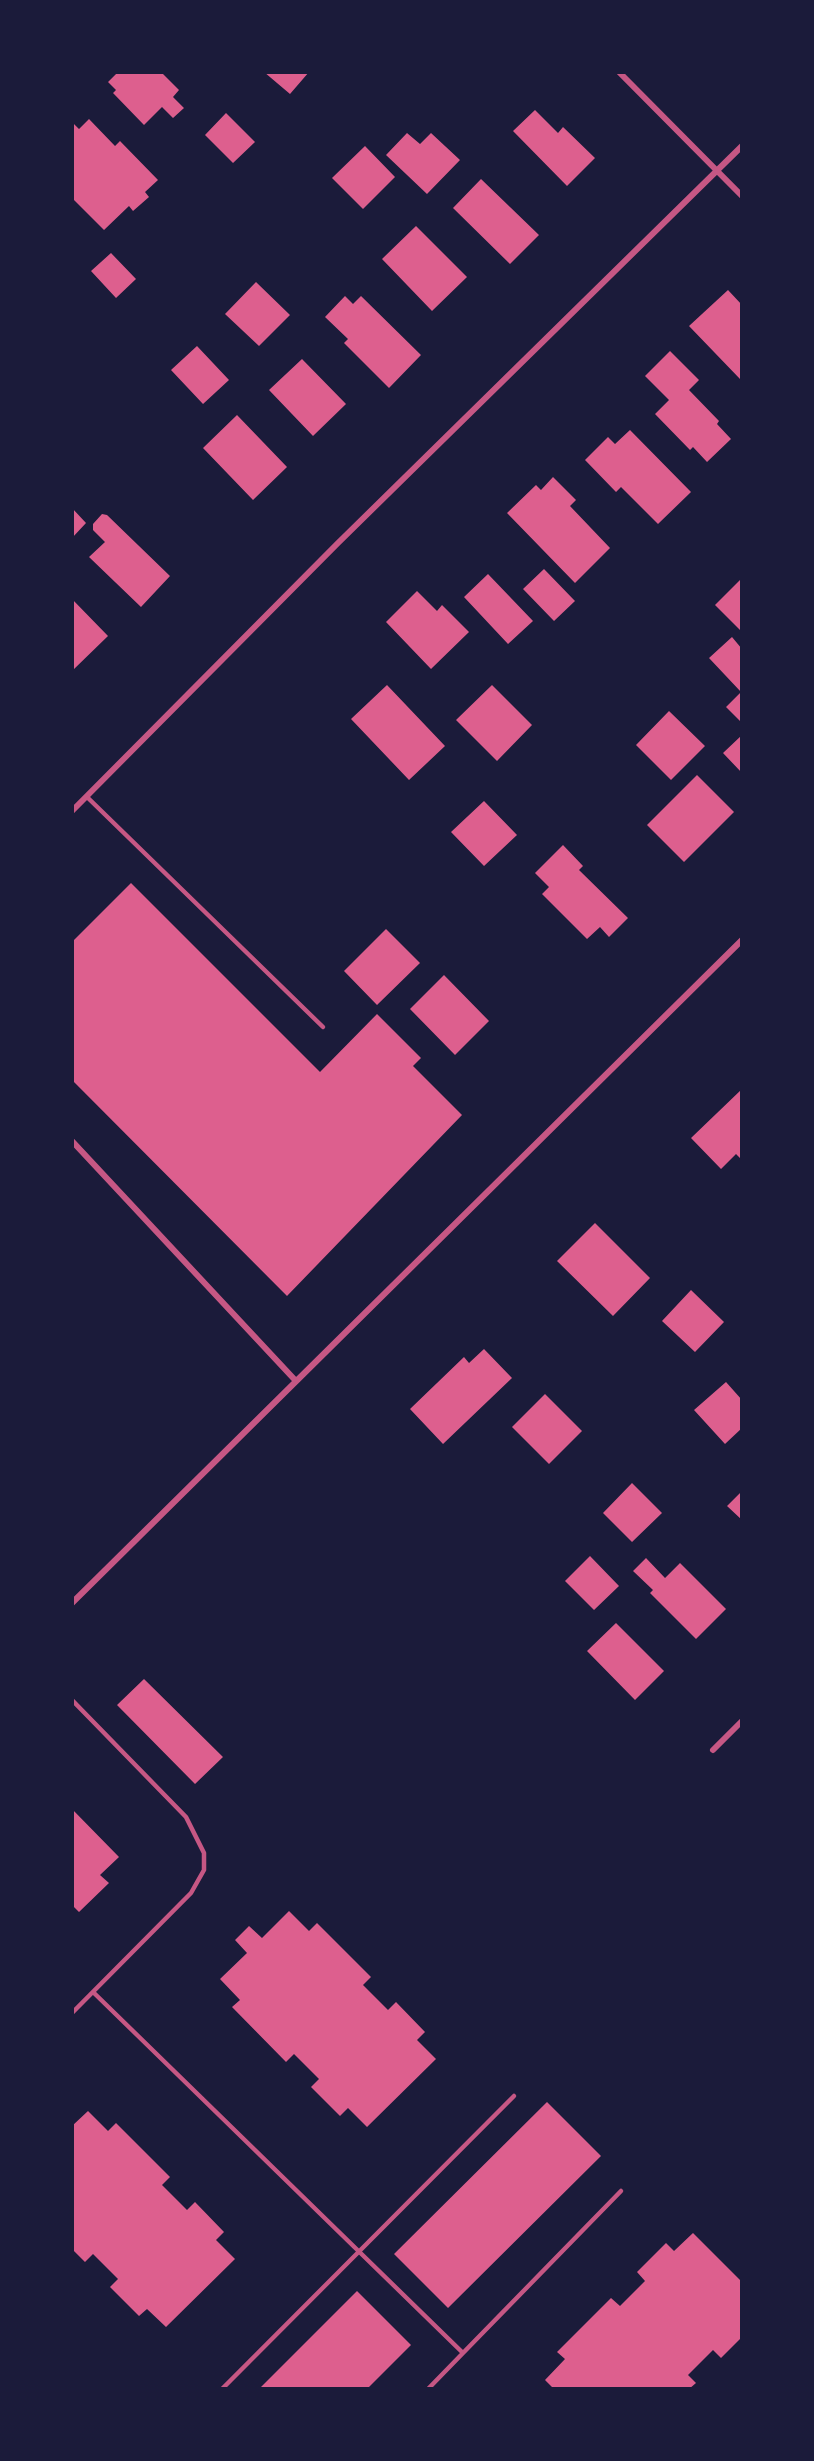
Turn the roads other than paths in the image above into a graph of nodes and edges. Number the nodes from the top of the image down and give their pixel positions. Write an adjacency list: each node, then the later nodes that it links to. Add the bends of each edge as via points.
1 (619, 72): 3 (street)
2 (742, 146): 3 (street)
3 (717, 171): 4 (street); 5 (street, via 338,543)
4 (742, 196)
5 (87, 797): 6 (street); 8 (lane)
6 (72, 811)
7 (742, 940): 10 (street)
8 (323, 1027)
9 (72, 1141): 10 (street)
10 (295, 1380): 11 (street)
11 (72, 1603)
12 (72, 1700): 15 (lane, via 186,1816 204,1853 204,1870 191,1893)
13 (742, 1721): 14 (street)
14 (713, 1750)
15 (93, 1992): 16 (lane); 19 (lane)
16 (72, 2013)
17 (514, 2096): 19 (lane)
18 (621, 2191): 20 (lane)
19 (358, 2251): 20 (lane); 21 (lane)
20 (463, 2353): 22 (lane)
21 (222, 2389)
22 (428, 2389)

